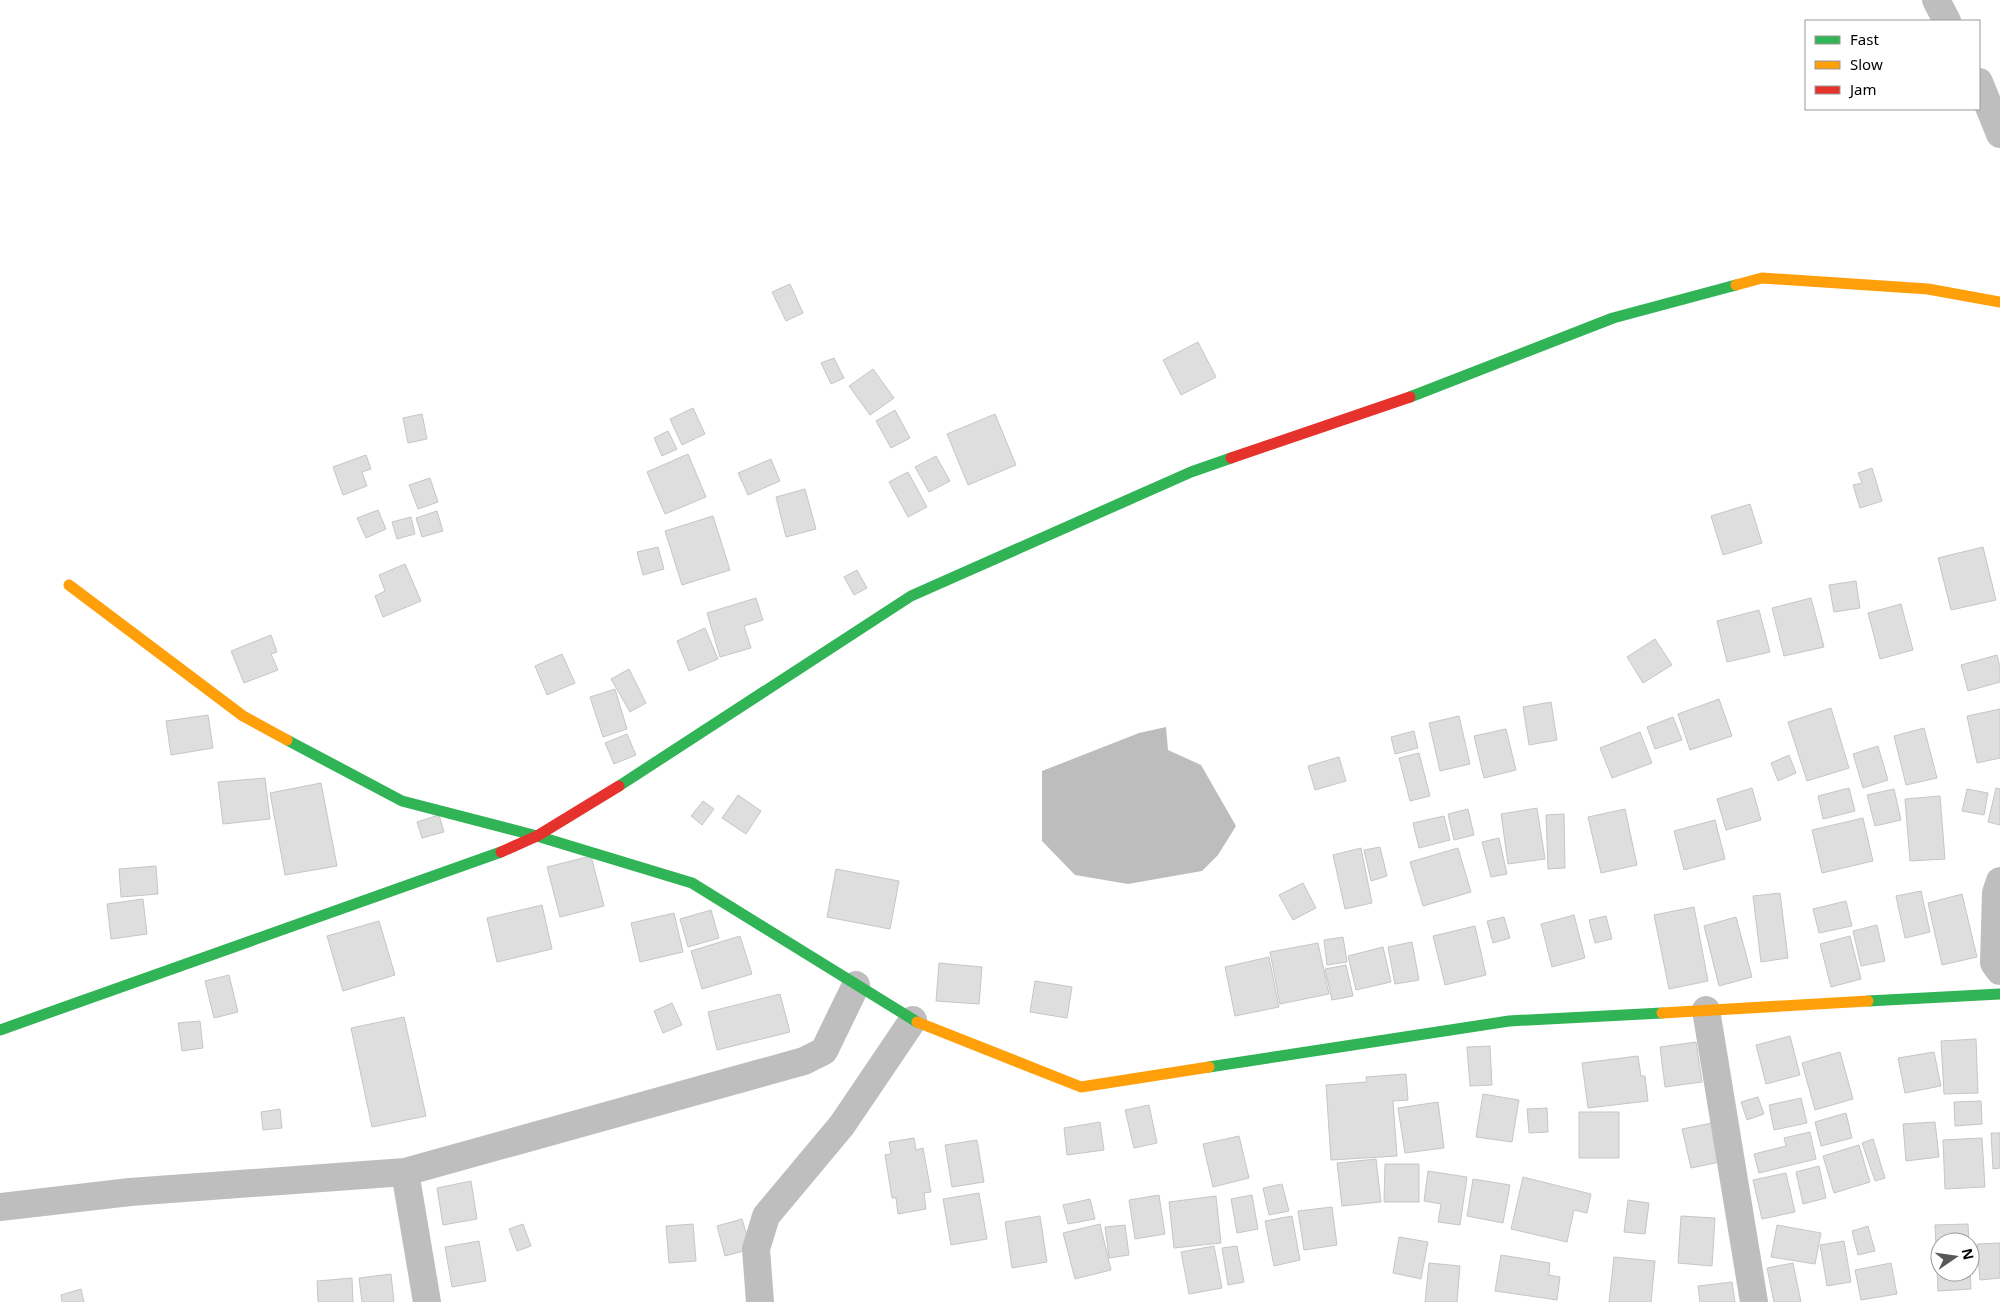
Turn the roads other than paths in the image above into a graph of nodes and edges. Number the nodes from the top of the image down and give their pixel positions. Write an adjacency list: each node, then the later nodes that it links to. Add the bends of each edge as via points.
1 (1936, 0): 2 (street)
2 (1946, 20)
3 (1980, 84): 4 (street)
4 (2000, 134)
5 (2000, 302): 7 (street, via 1928,289 1762,278 1613,318 1434,389 1191,472 911,596 649,768)
6 (69, 585): 7 (street, via 243,716 393,797)
7 (537, 836): 10 (street, via 692,884); 14 (street, via 490,857)
8 (2000, 881): 9 (street, via 1996,893 1994,962)
9 (2000, 971)
10 (856, 985): 13 (street); 15 (street, via 824,1051 804,1061)
11 (2000, 994): 12 (street)
12 (1706, 1010): 13 (street, via 1509,1021 1081,1087); 19 (street)
13 (913, 1020): 18 (street, via 842,1125 766,1216 756,1249)
14 (0, 1030)
15 (405, 1172): 16 (street, via 130,1192); 17 (street)
16 (0, 1207)
17 (427, 1302)
18 (760, 1302)
19 (1754, 1302)

